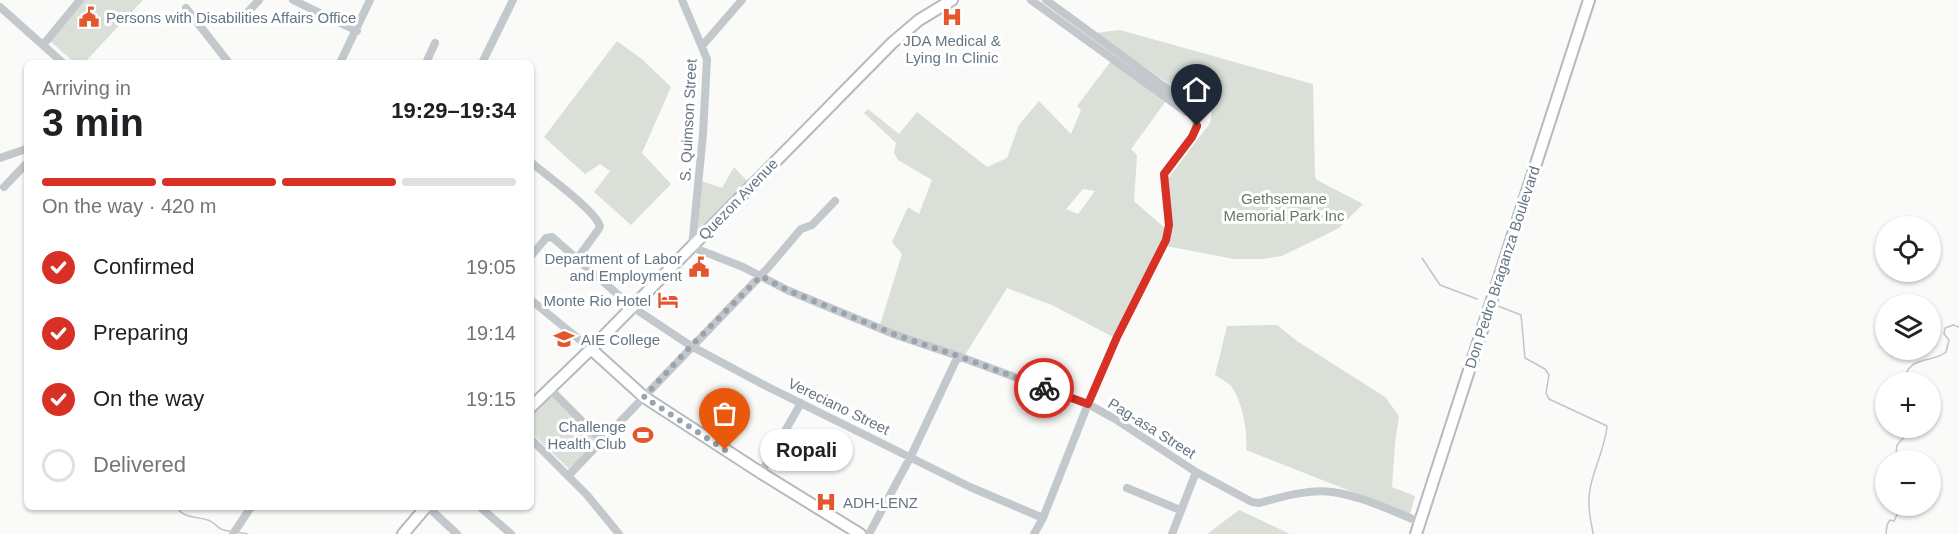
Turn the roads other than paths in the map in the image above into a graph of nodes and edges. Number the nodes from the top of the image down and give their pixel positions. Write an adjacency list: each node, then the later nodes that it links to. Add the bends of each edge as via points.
1 (80, 0): 18 (street)
2 (259, 0): 14 (street)
3 (370, 0): 16 (street)
4 (513, 0): 24 (street)
5 (682, 0): 19 (street, S. Quimson Street)
6 (742, 0): 19 (street)
7 (952, 0): 31 (main road, Quezon Avenue, via 895,40)
8 (1032, 0): 15 (street)
9 (1046, 0): 15 (street)
10 (1589, 0): 58 (main road, Don Pedro Braganza Boulevard)
11 (295, 1): 16 (street)
12 (0, 7): 18 (street)
13 (186, 8): 21 (street)
14 (247, 13)
15 (1061, 16): 44 (street, via 1145,78 1191,106 1189,112 1197,121 1196,129 1164,174 1169,225 1166,240)
16 (357, 31): 22 (street)
17 (435, 43): 23 (street)
18 (43, 45): 20 (street)
19 (702, 46): 31 (street, S. Quimson Street, via 707,59 706,85)
20 (60, 60)
21 (227, 60)
22 (342, 60)
23 (427, 60)
24 (483, 60)
25 (24, 150): 26 (street)
26 (0, 158)
27 (534, 164): 33 (street, via 598,221 598,230)
28 (24, 166): 29 (street)
29 (3, 187)
30 (835, 201): 34 (street, via 812,225 801,229)
31 (692, 247): 34 (street, Pag-asa Street); 36 (main road, Quezon Avenue)
32 (534, 253): 33 (street, Vereciano Street, via 549,236)
33 (578, 259): 36 (street, Vereciano Street)
34 (761, 276): 37 (street); 39 (street, Pag-asa Street, via 896,335)
35 (534, 302): 38 (street)
36 (631, 306): 37 (street, Vereciano Street); 38 (main road, Quezon Avenue)
37 (691, 346): 41 (street); 42 (street, Vereciano Street)
38 (591, 349): 40 (main road, Quezon Avenue); 41 (main road)
39 (958, 356): 44 (street, Pag-asa Street); 47 (street)
40 (550, 389): 43 (main road, Quezon Avenue); 45 (street)
41 (644, 397): 45 (street); 49 (main road)
42 (801, 403): 47 (street, Vereciano Street); 49 (street)
43 (534, 404)
44 (1088, 404): 48 (street, Pag-asa Street); 57 (street)
45 (602, 441): 50 (street)
46 (534, 442): 50 (street)
47 (911, 456): 57 (street, Vereciano Street); 65 (street)
48 (1196, 472): 56 (street); 58 (street, Pag-asa Street, via 1252,502 1331,492)
49 (761, 473): 64 (main road)
50 (568, 476): 63 (street)
51 (1127, 488): 56 (street)
52 (249, 510): 59 (street)
53 (424, 510): 60 (main road)
54 (430, 510): 61 (street)
55 (483, 510): 62 (street)
56 (1180, 510): 67 (street)
57 (1043, 518): 66 (street)
58 (1420, 522): 68 (main road, Don Pedro Braganza Boulevard)
59 (232, 534)
60 (403, 534)
61 (457, 534)
62 (511, 534)
63 (619, 534)
64 (860, 534)
65 (869, 534)
66 (1034, 534)
67 (1172, 534)
68 (1416, 534)

